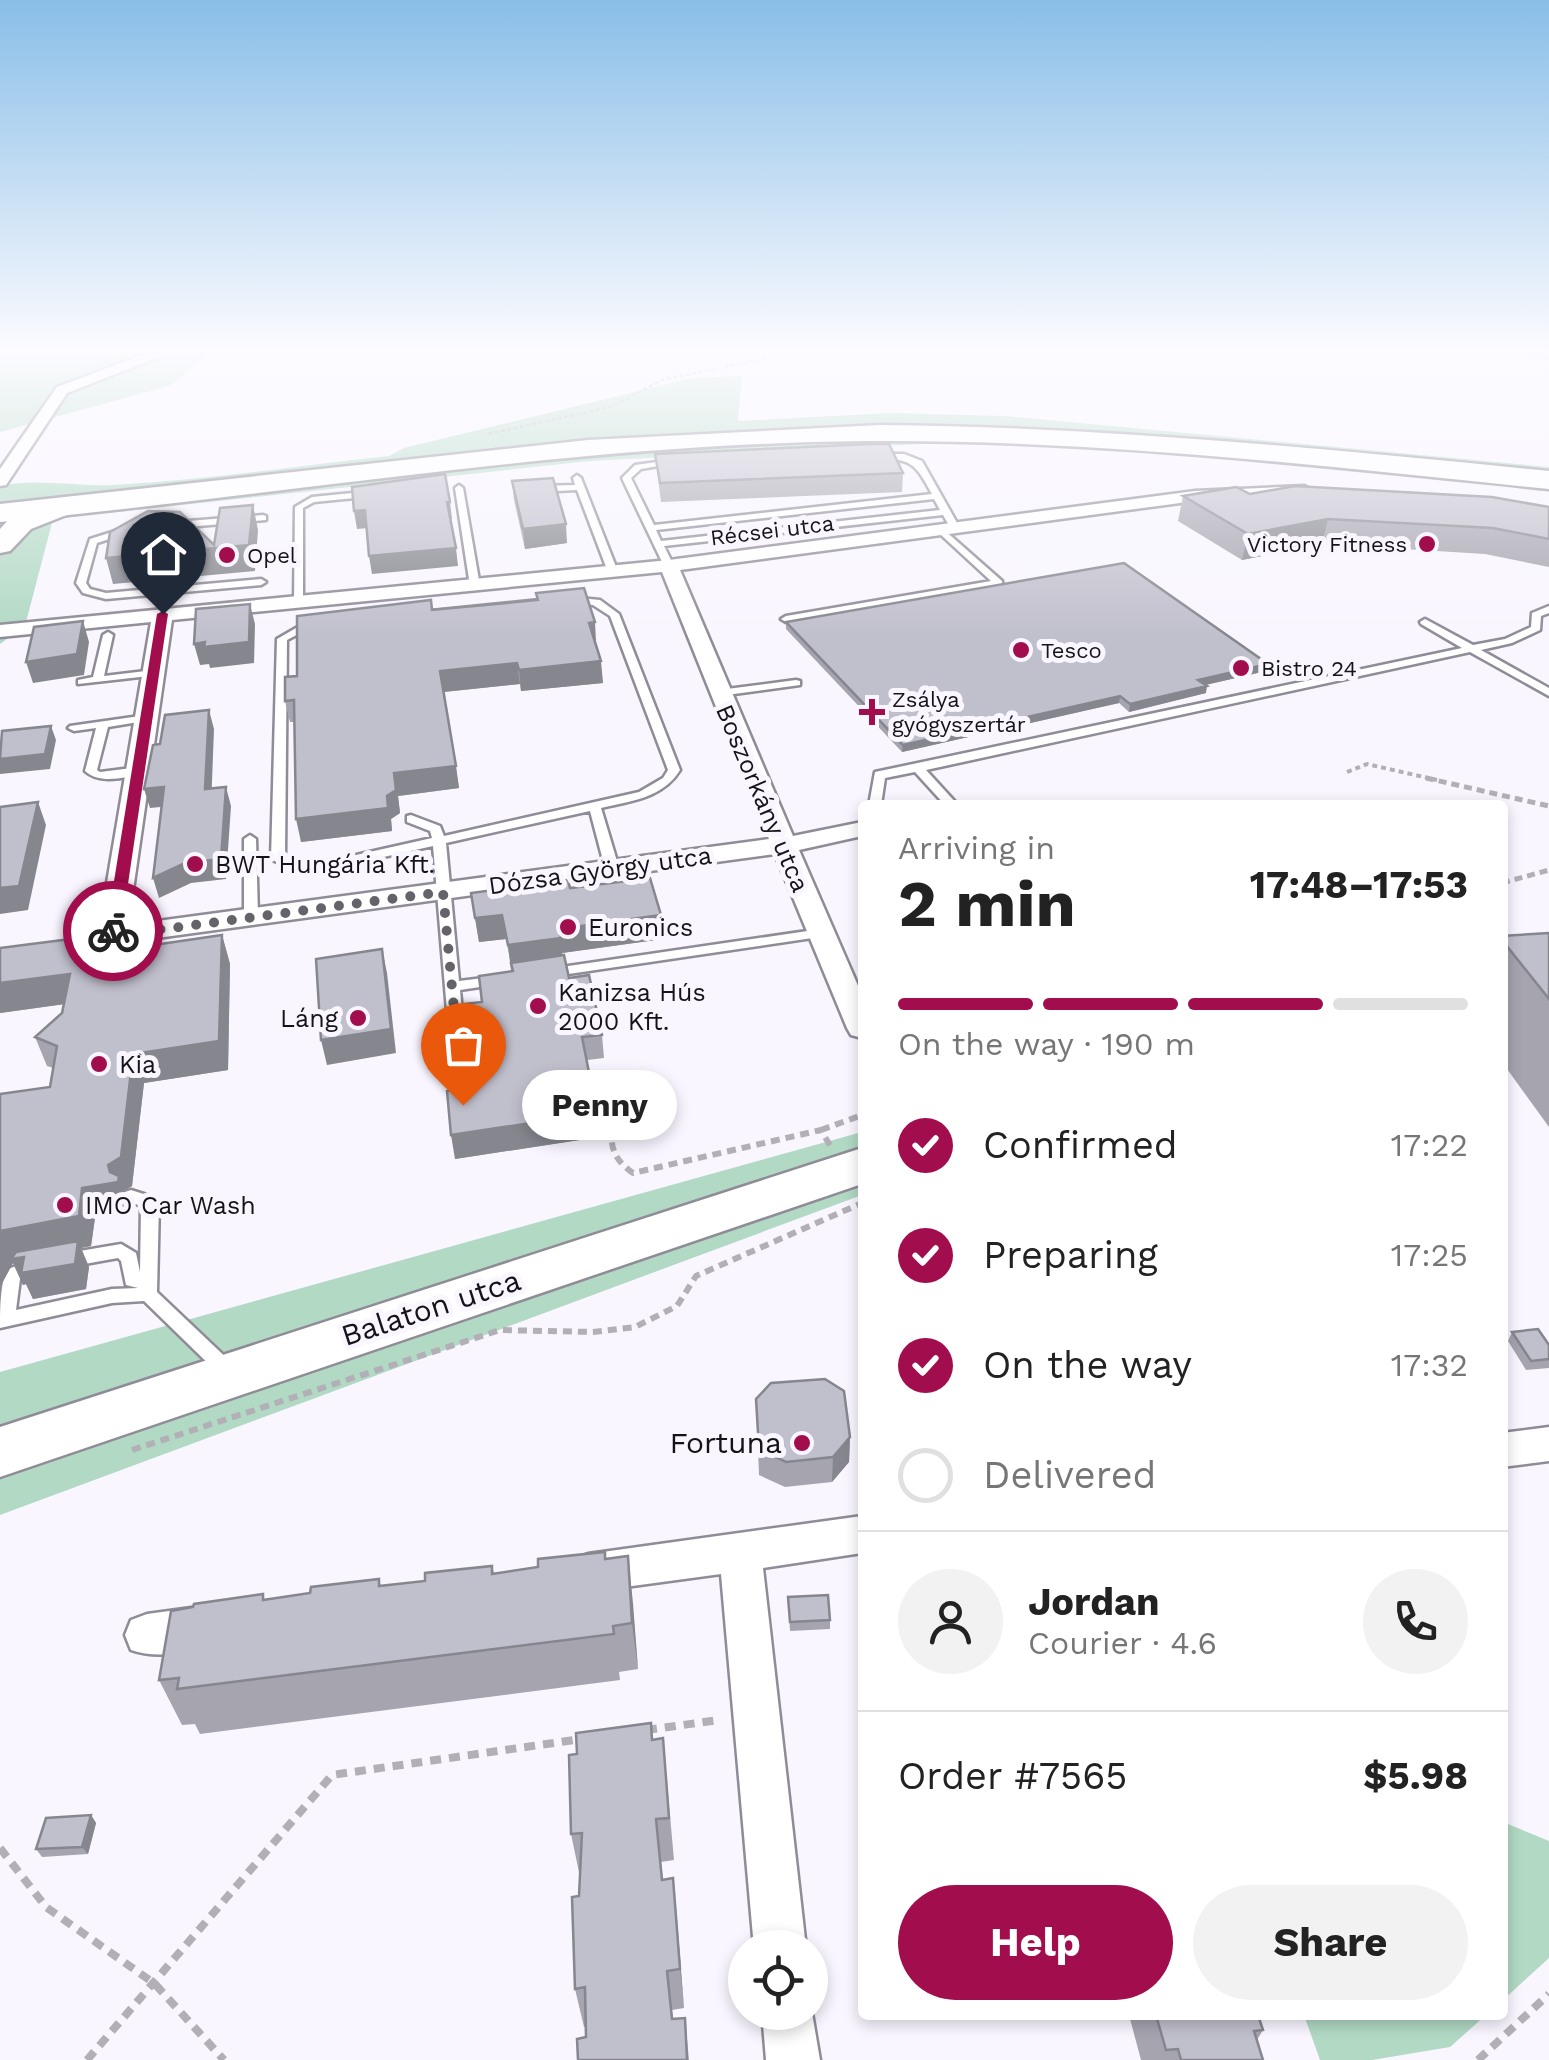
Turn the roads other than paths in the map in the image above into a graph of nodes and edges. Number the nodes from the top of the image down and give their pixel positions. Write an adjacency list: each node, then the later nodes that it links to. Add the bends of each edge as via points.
1 (25, 444): 7 (street)
2 (672, 444): 13 (main road)
3 (1172, 444): 6 (main road)
4 (858, 456): 12 (lane, via 915,460)
5 (682, 462): 20 (lane, via 638,466 626,475)
6 (1549, 480)
7 (0, 481)
8 (459, 488): 26 (lane)
9 (528, 490): 24 (lane, via 579,482)
10 (1326, 491): 17 (street, Récsei utca, via 1195,496)
11 (391, 492): 27 (lane, via 300,504)
12 (935, 496): 17 (lane); 20 (lane)
13 (60, 508): 14 (main road); 22 (street, via 21,523)
14 (6, 513): 22 (street)
15 (263, 518): 16 (lane)
16 (217, 522): 18 (lane); 21 (lane)
17 (947, 524): 23 (street, Récsei utca); 30 (lane, via 998,583)
18 (166, 526)
19 (150, 528): 28 (lane, via 93,542 81,582 86,591)
20 (652, 528): 23 (lane)
21 (215, 536)
22 (0, 545)
23 (665, 555): 24 (street, Récsei utca); 39 (street, Boszorkány utca)
24 (613, 572): 26 (street, Récsei utca)
25 (261, 582): 28 (lane)
26 (475, 586): 27 (street, Récsei utca)
27 (298, 602): 28 (street, Récsei utca)
28 (164, 603): 32 (street, Récsei utca); 35 (street)
29 (1549, 608): 34 (lane, via 1536,616 1530,633)
30 (786, 620)
31 (1424, 622): 34 (lane)
32 (0, 631)
33 (108, 635): 36 (lane)
34 (1472, 648): 40 (lane); 44 (lane)
35 (154, 674): 36 (lane); 41 (street)
36 (98, 680): 37 (lane)
37 (82, 682)
38 (796, 683): 39 (lane)
39 (719, 693): 53 (street, Boszorkány utca)
40 (1549, 693)
41 (147, 718): 42 (lane); 45 (street)
42 (103, 724): 43 (lane); 45 (lane, via 93,774)
43 (74, 728)
44 (918, 768): 46 (lane, via 880,775); 47 (lane)
45 (140, 771): 58 (street)
46 (876, 800)
47 (947, 800)
48 (595, 808): 52 (lane); 52 (lane, via 653,790 674,770 614,614 604,605 569,600 286,634 278,858 308,869); 54 (lane)
49 (410, 819): 52 (lane, via 436,829)
50 (858, 830): 53 (street, Dózsa György utca)
51 (250, 839): 56 (lane)
52 (439, 841): 55 (lane)
53 (784, 844): 54 (street, Dózsa György utca); 57 (street, Boszorkány utca)
54 (612, 868): 55 (street, Dózsa György utca)
55 (443, 892): 56 (street, Dózsa György utca); 62 (lane)
56 (251, 917): 58 (street, Dózsa György utca)
57 (816, 922): 60 (lane); 63 (street, Boszorkány utca)
58 (112, 936): 59 (street, Dózsa György utca)
59 (75, 941)
60 (539, 974)
61 (521, 977): 62 (lane)
62 (452, 987): 64 (lane)
63 (858, 1019)
64 (463, 1105)
65 (851, 1174): 69 (street, Balaton utca)
66 (131, 1196): 67 (lane, via 150,1202)
67 (148, 1288): 68 (lane); 68 (lane, via 132,1280 130,1258 121,1252 23,1268 12,1275); 69 (lane)
68 (3, 1320)
69 (231, 1374): 72 (street, Balaton utca)
70 (1549, 1444): 71 (street)
71 (1508, 1449)
72 (0, 1452)
73 (858, 1536): 74 (street)
74 (740, 1551): 75 (street); 78 (street)
75 (542, 1579)
76 (246, 1621): 77 (street)
77 (147, 1635)
78 (778, 1930)
79 (790, 2030): 80 (street)
80 (793, 2060)

